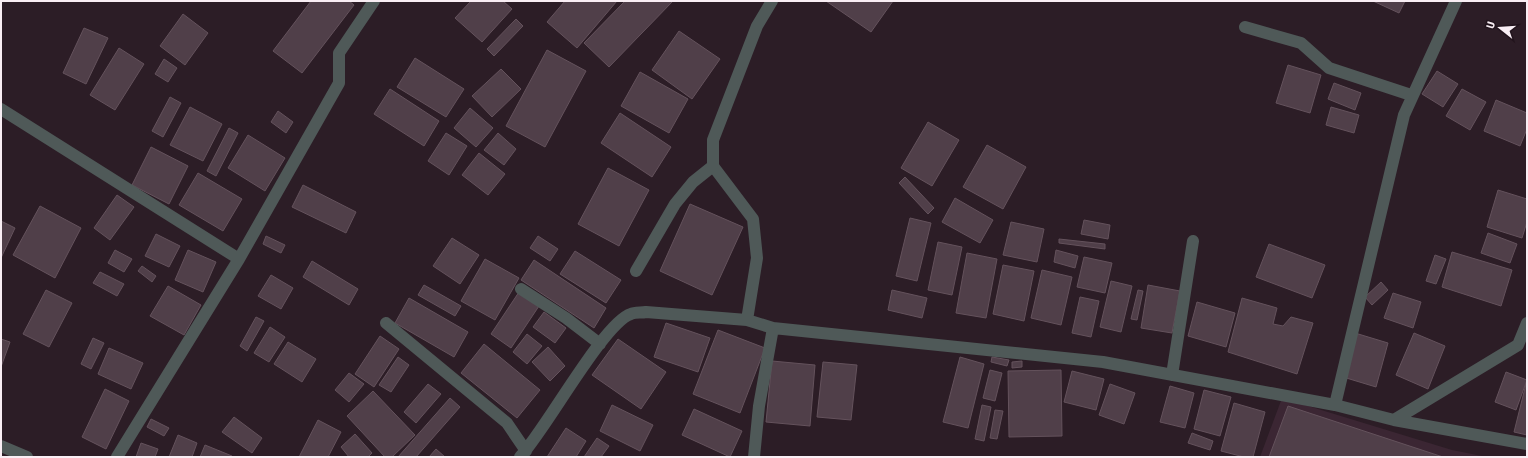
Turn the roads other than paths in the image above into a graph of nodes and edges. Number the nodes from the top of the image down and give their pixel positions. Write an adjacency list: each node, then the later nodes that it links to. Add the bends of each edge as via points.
1 (374, 1): 9 (street, via 339,54 339,83)
2 (772, 1): 7 (street, via 757,26 713,140)
3 (1456, 1): 5 (street)
4 (1245, 26): 5 (street, via 1300,43 1329,68)
5 (1411, 95): 18 (street, via 1404,115)
6 (1, 109): 9 (street)
7 (713, 166): 10 (street, via 693,182 675,204); 12 (street, via 753,219 757,258)
8 (1193, 241): 17 (street)
9 (239, 259): 24 (street)
10 (636, 271)
11 (521, 289): 16 (street)
12 (747, 320): 15 (street); 16 (street, via 646,312 630,314)
13 (386, 323): 22 (street, via 507,423)
14 (1527, 323): 19 (street, via 1518,345)
15 (773, 328): 17 (street, via 1103,362); 25 (street, via 759,406)
16 (600, 344): 22 (street)
17 (1172, 375): 18 (street)
18 (1335, 405): 19 (street)
19 (1394, 420): 20 (street)
20 (1527, 444)
21 (1, 446): 23 (street)
22 (523, 454)
23 (27, 457)
24 (117, 457)
25 (754, 457)

